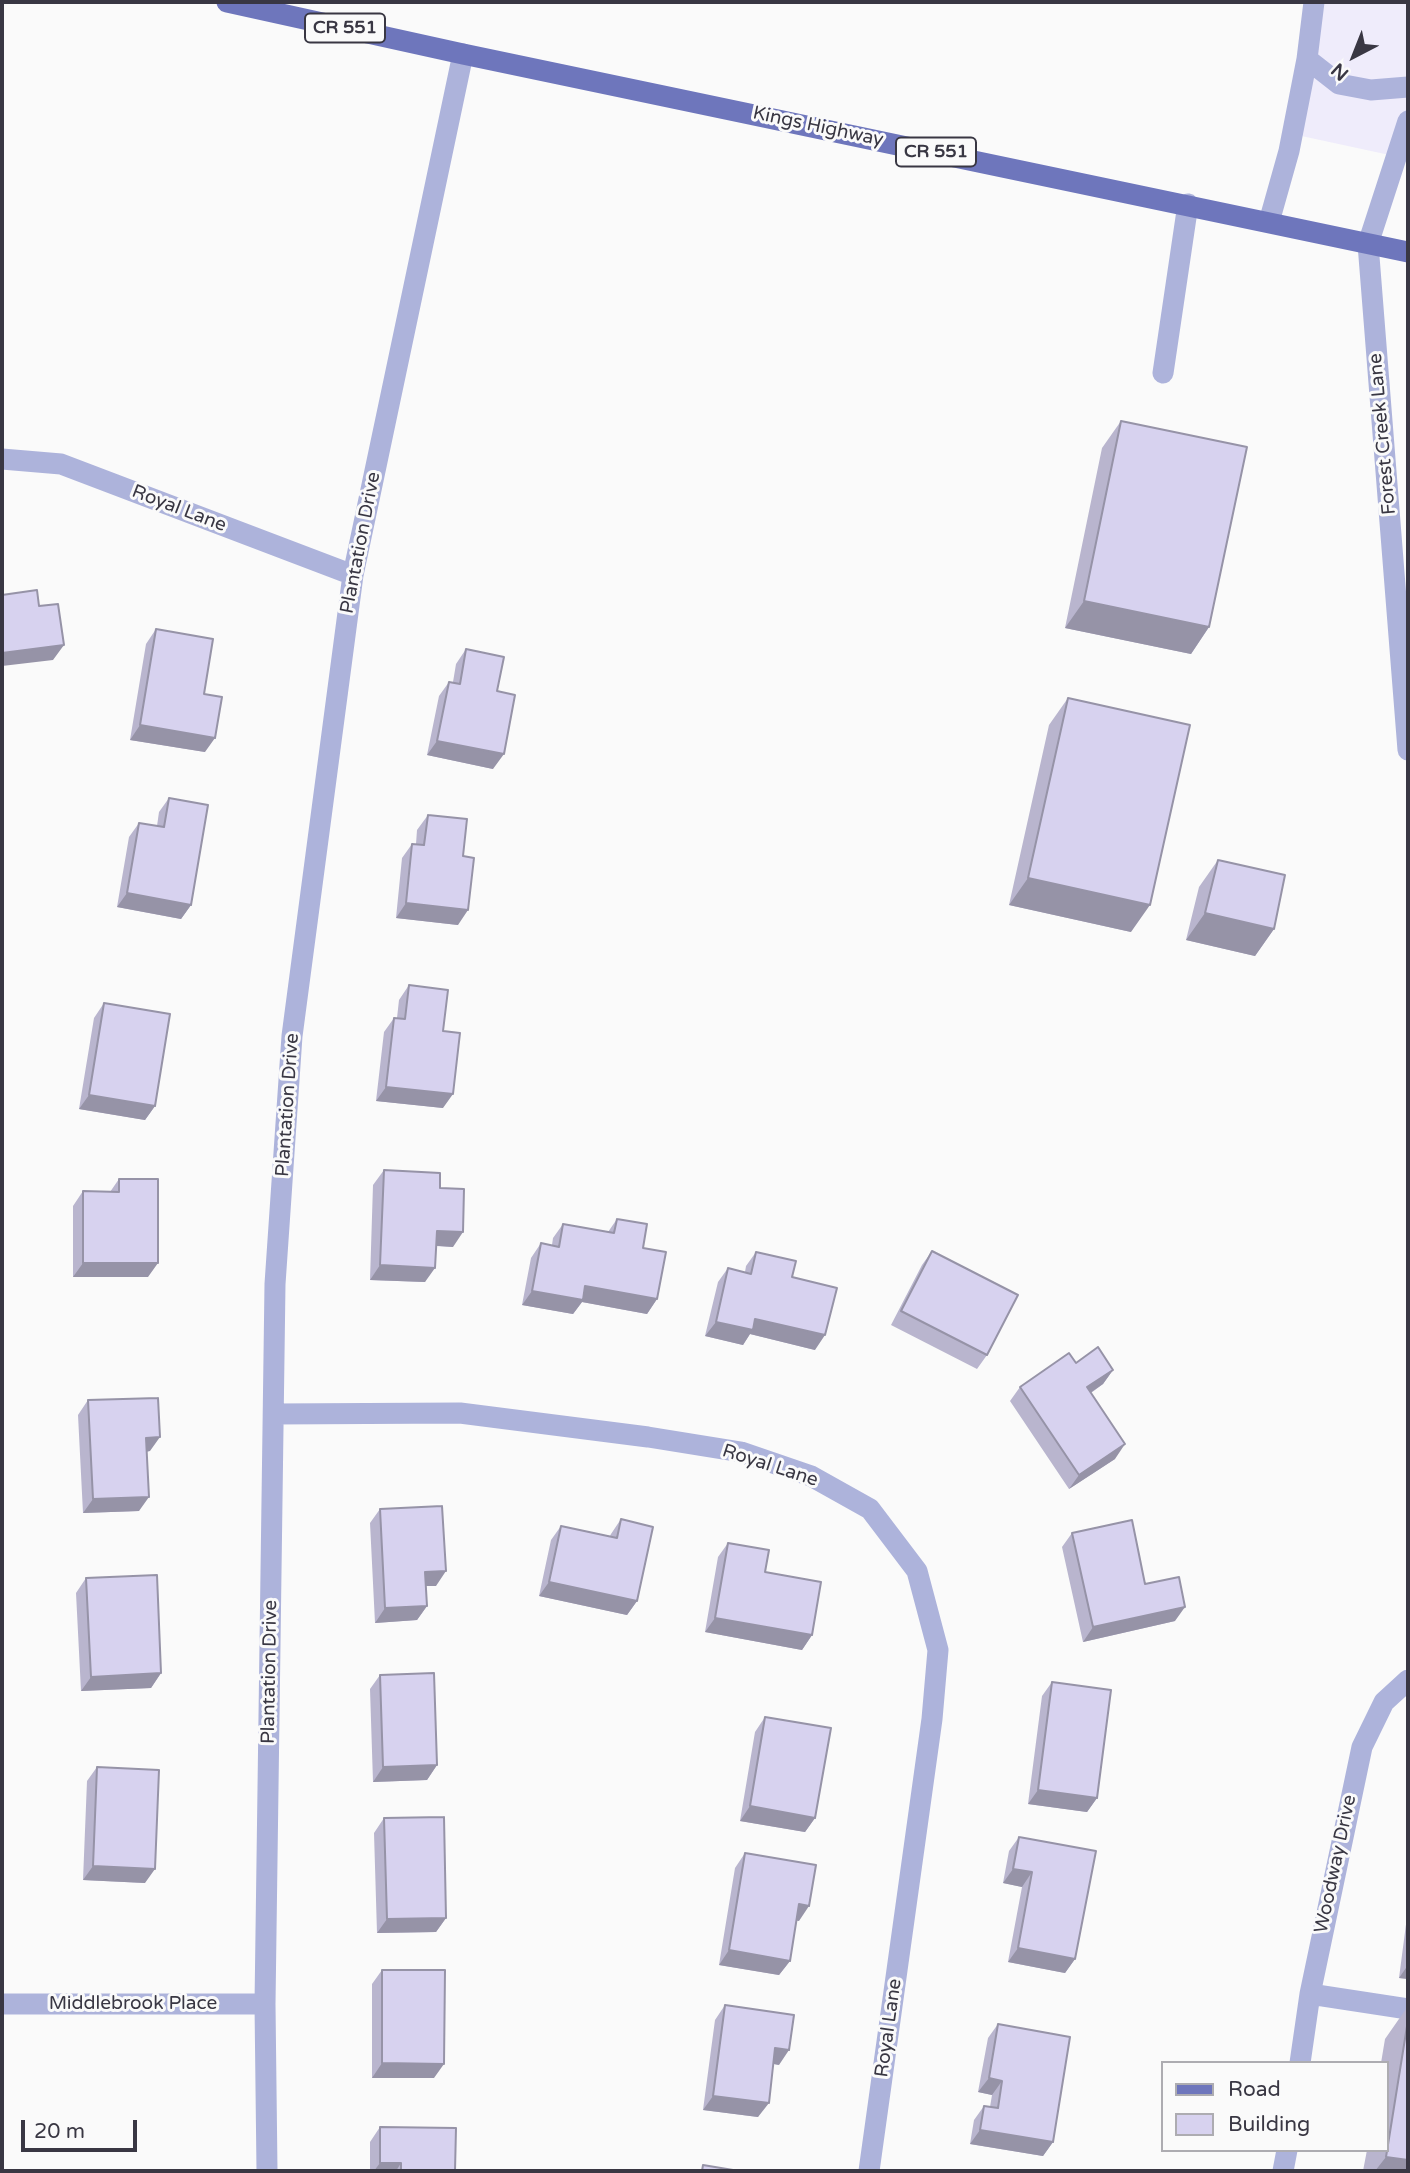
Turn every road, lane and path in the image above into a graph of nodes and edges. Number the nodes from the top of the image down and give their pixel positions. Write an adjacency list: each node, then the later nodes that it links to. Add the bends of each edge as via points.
1 (227, 2): 3 (main road, Kings Highway / CR 551)
2 (1314, 2): 4 (street)
3 (463, 54): 7 (main road, Kings Highway / CR 551); 13 (street, Plantation Drive)
4 (1307, 59): 5 (street, via 1339,85 1371,90); 8 (street)
5 (1408, 88)
6 (1408, 121): 9 (street)
7 (1188, 204): 8 (main road, Kings Highway / CR 551); 11 (street)
8 (1269, 222): 9 (main road, Kings Highway / CR 551)
9 (1368, 244): 10 (main road, Kings Highway / CR 551); 14 (street, Forest Creek Lane)
10 (1408, 251)
11 (1163, 373)
12 (2, 459): 13 (street, Royal Lane, via 61,464)
13 (353, 575): 15 (street, Plantation Drive, via 292,1036 275,1284)
14 (1408, 750)
15 (274, 1414): 19 (street, Plantation Drive); 24 (street, Royal Lane, via 460,1413 648,1437 741,1452 811,1476 870,1508 917,1571 938,1650)
16 (1408, 1680): 17 (street, Woodway Drive, via 1384,1702 1362,1747)
17 (1310, 1994): 20 (street); 21 (street, Woodway Drive)
18 (2, 2004): 19 (street, Middlebrook Place)
19 (265, 2004): 23 (street, Plantation Drive)
20 (1408, 2009)
21 (1300, 2061)
22 (1287, 2152): 25 (street)
23 (267, 2171)
24 (869, 2171)
25 (1283, 2171)

